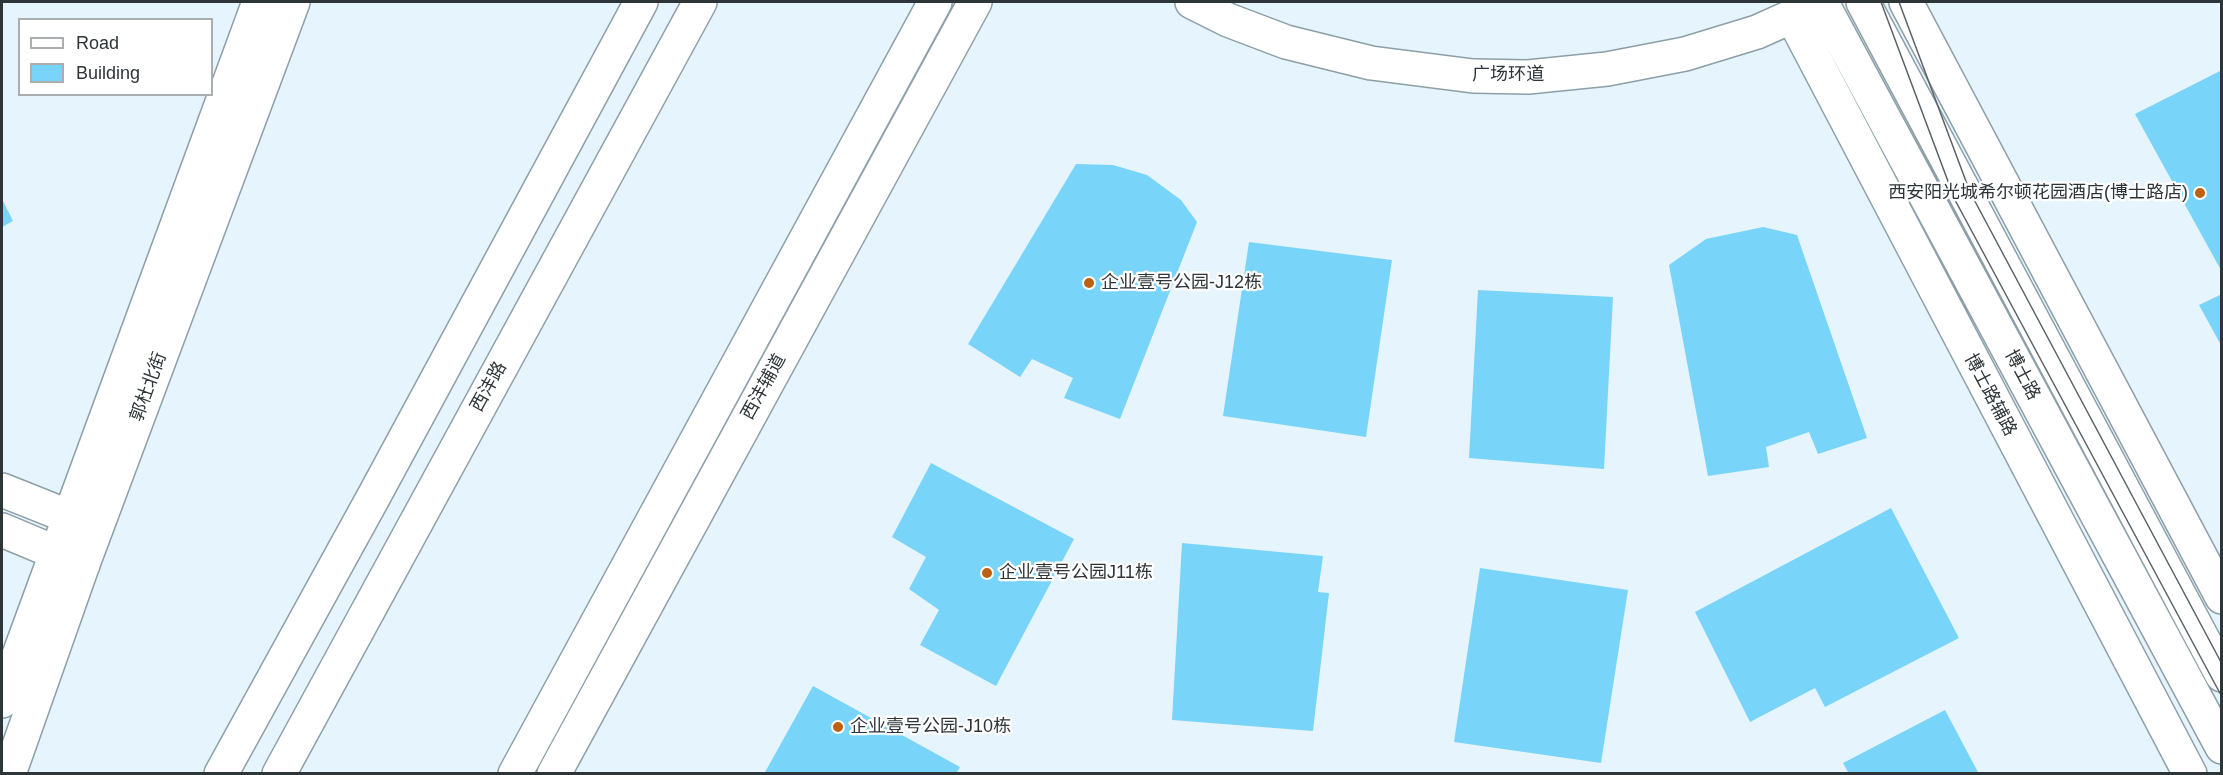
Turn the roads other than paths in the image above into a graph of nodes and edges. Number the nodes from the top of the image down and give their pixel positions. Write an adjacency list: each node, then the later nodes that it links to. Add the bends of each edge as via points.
1 (260, 2): 13 (main road, 郭杜北街)
2 (293, 2): 13 (main road, 郭杜北街)
3 (641, 2): 21 (main road)
4 (700, 2): 22 (main road, 西沣路)
5 (935, 2): 23 (main road, 西沣辅道)
6 (975, 2): 24 (main road, 西沣辅道)
7 (1192, 2): 11 (main road, 广场环道, via 1286,42 1371,63 1473,76 1528,77 1607,69 1685,54 1757,32)
8 (1823, 2): 11 (main road, 广场环道); 19 (main road, 博士路)
9 (1863, 2): 17 (main road, 博士路)
10 (1906, 2): 16 (main road)
11 (1792, 16): 25 (main road, 博士路辅路)
12 (2, 490): 13 (main road)
13 (83, 522): 15 (main road, 郭杜北街)
14 (2, 530): 15 (main road)
15 (70, 558): 18 (main road, 郭杜北街); 20 (main road, 郭杜北街)
16 (2222, 597)
17 (2222, 675)
18 (2, 701)
19 (2222, 747)
20 (9, 774)
21 (221, 774)
22 (279, 774)
23 (515, 774)
24 (554, 774)
25 (2190, 774)

